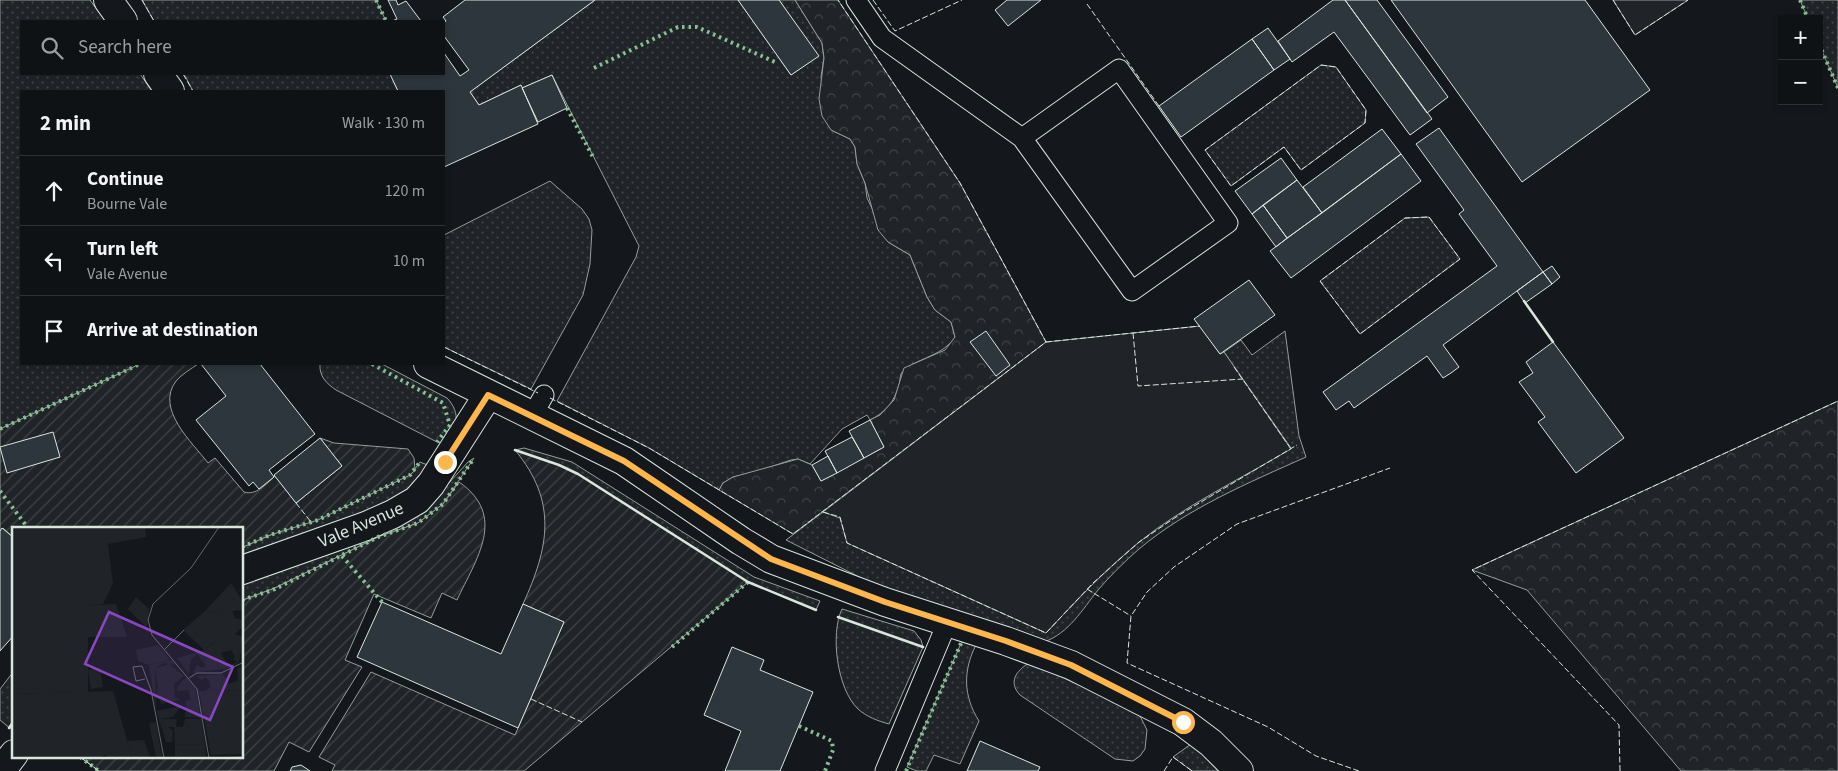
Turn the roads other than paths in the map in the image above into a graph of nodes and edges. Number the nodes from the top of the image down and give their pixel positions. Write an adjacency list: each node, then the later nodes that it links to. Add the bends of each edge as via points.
1 (108, 0): 3 (street)
2 (856, 0): 6 (lane, via 882,38)
3 (122, 20)
4 (159, 75): 5 (street)
5 (169, 90)
6 (1022, 138): 6 (lane, via 1132,291 1228,222 1118,69)
7 (430, 365): 8 (street)
8 (488, 395): 9 (street, Vale Avenue, via 431,484 417,500 366,526); 10 (street, via 538,406 771,559)
9 (244, 569)
10 (947, 623): 13 (lane); 14 (street, via 1071,665 1183,722 1211,743)
11 (12, 757): 12 (street)
12 (1, 771)
13 (885, 771)
14 (1239, 771)

